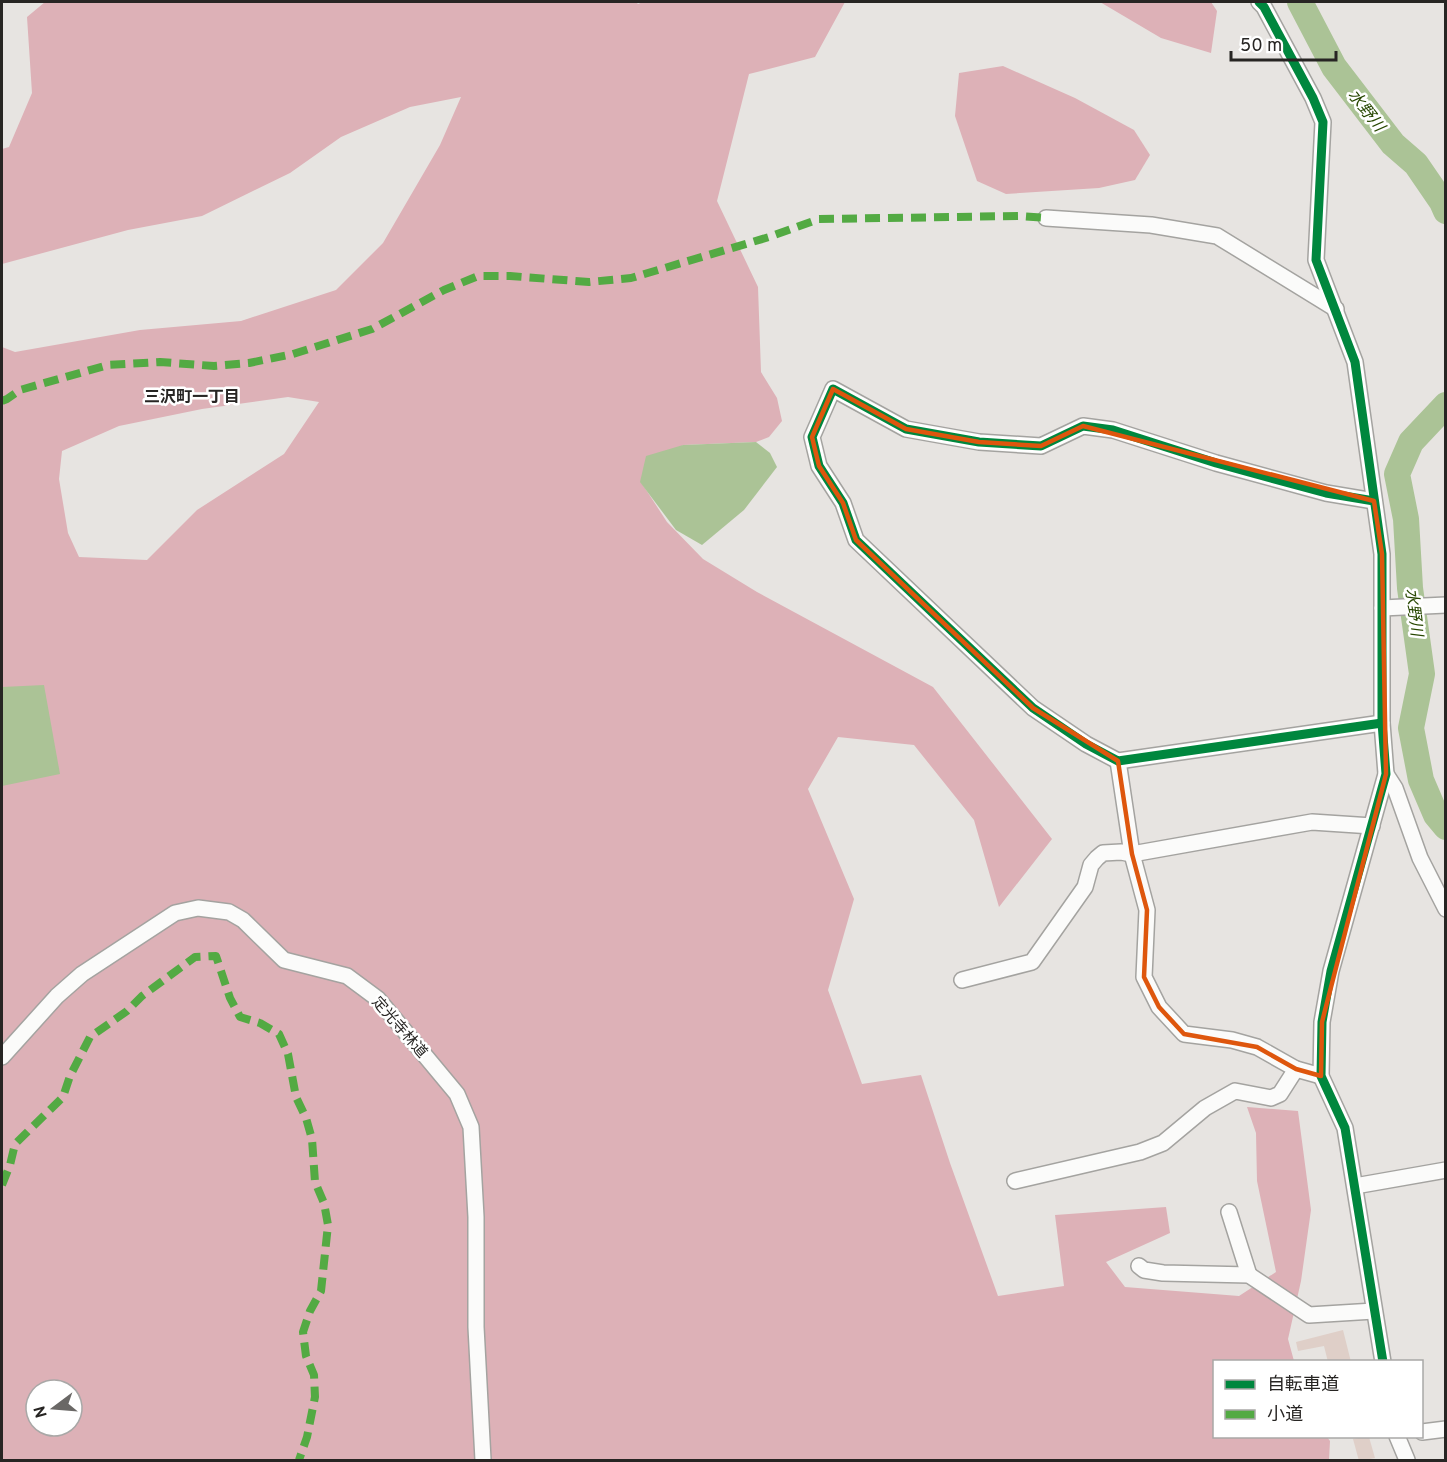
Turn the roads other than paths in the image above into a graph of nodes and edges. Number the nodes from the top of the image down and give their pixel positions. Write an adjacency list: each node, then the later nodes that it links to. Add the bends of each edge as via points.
1 (1259, 2): 3 (street, via 1323,122 1316,260)
2 (1046, 218): 3 (street, via 1151,225 1217,236)
3 (1336, 309): 4 (street, via 1355,362)
4 (1374, 501): 6 (street); 8 (street, via 1326,493 1113,430 1083,426 1041,446 979,442 906,429 833,389 812,437 819,466 843,503 856,540 1034,708)
5 (1445, 605): 6 (street)
6 (1386, 608): 7 (street)
7 (1382, 723): 8 (street); 9 (street)
8 (1118, 761): 11 (street)
9 (1386, 774): 10 (street); 12 (street, via 1395,788 1420,858)
10 (1372, 826): 11 (street, via 1312,822); 16 (street, via 1331,971 1322,1022)
11 (1132, 854): 13 (street, via 1103,853 1096,858 1085,887 1032,962); 15 (street, via 1147,910 1144,977 1159,1007 1184,1035 1257,1047)
12 (1446, 909)
13 (962, 980)
14 (2, 1058): 28 (street, 定光寺林道, via 82,974 176,913 198,908 229,912 243,920 284,960 347,976 378,999 457,1094 471,1127)
15 (1296, 1069): 16 (street); 18 (street, via 1280,1094 1271,1098 1235,1090 1148,1149)
16 (1321, 1076): 19 (street, via 1345,1128)
17 (1446, 1170): 19 (street)
18 (1015, 1181)
19 (1355, 1186): 23 (street)
20 (1229, 1212): 22 (street)
21 (1139, 1266): 22 (street, via 1163,1274)
22 (1249, 1275): 23 (street, via 1309,1315)
23 (1374, 1311): 24 (street)
24 (1383, 1360)
25 (1446, 1429): 26 (street)
26 (1423, 1432)
27 (1397, 1438): 29 (street)
28 (483, 1461)
29 (1407, 1461)

